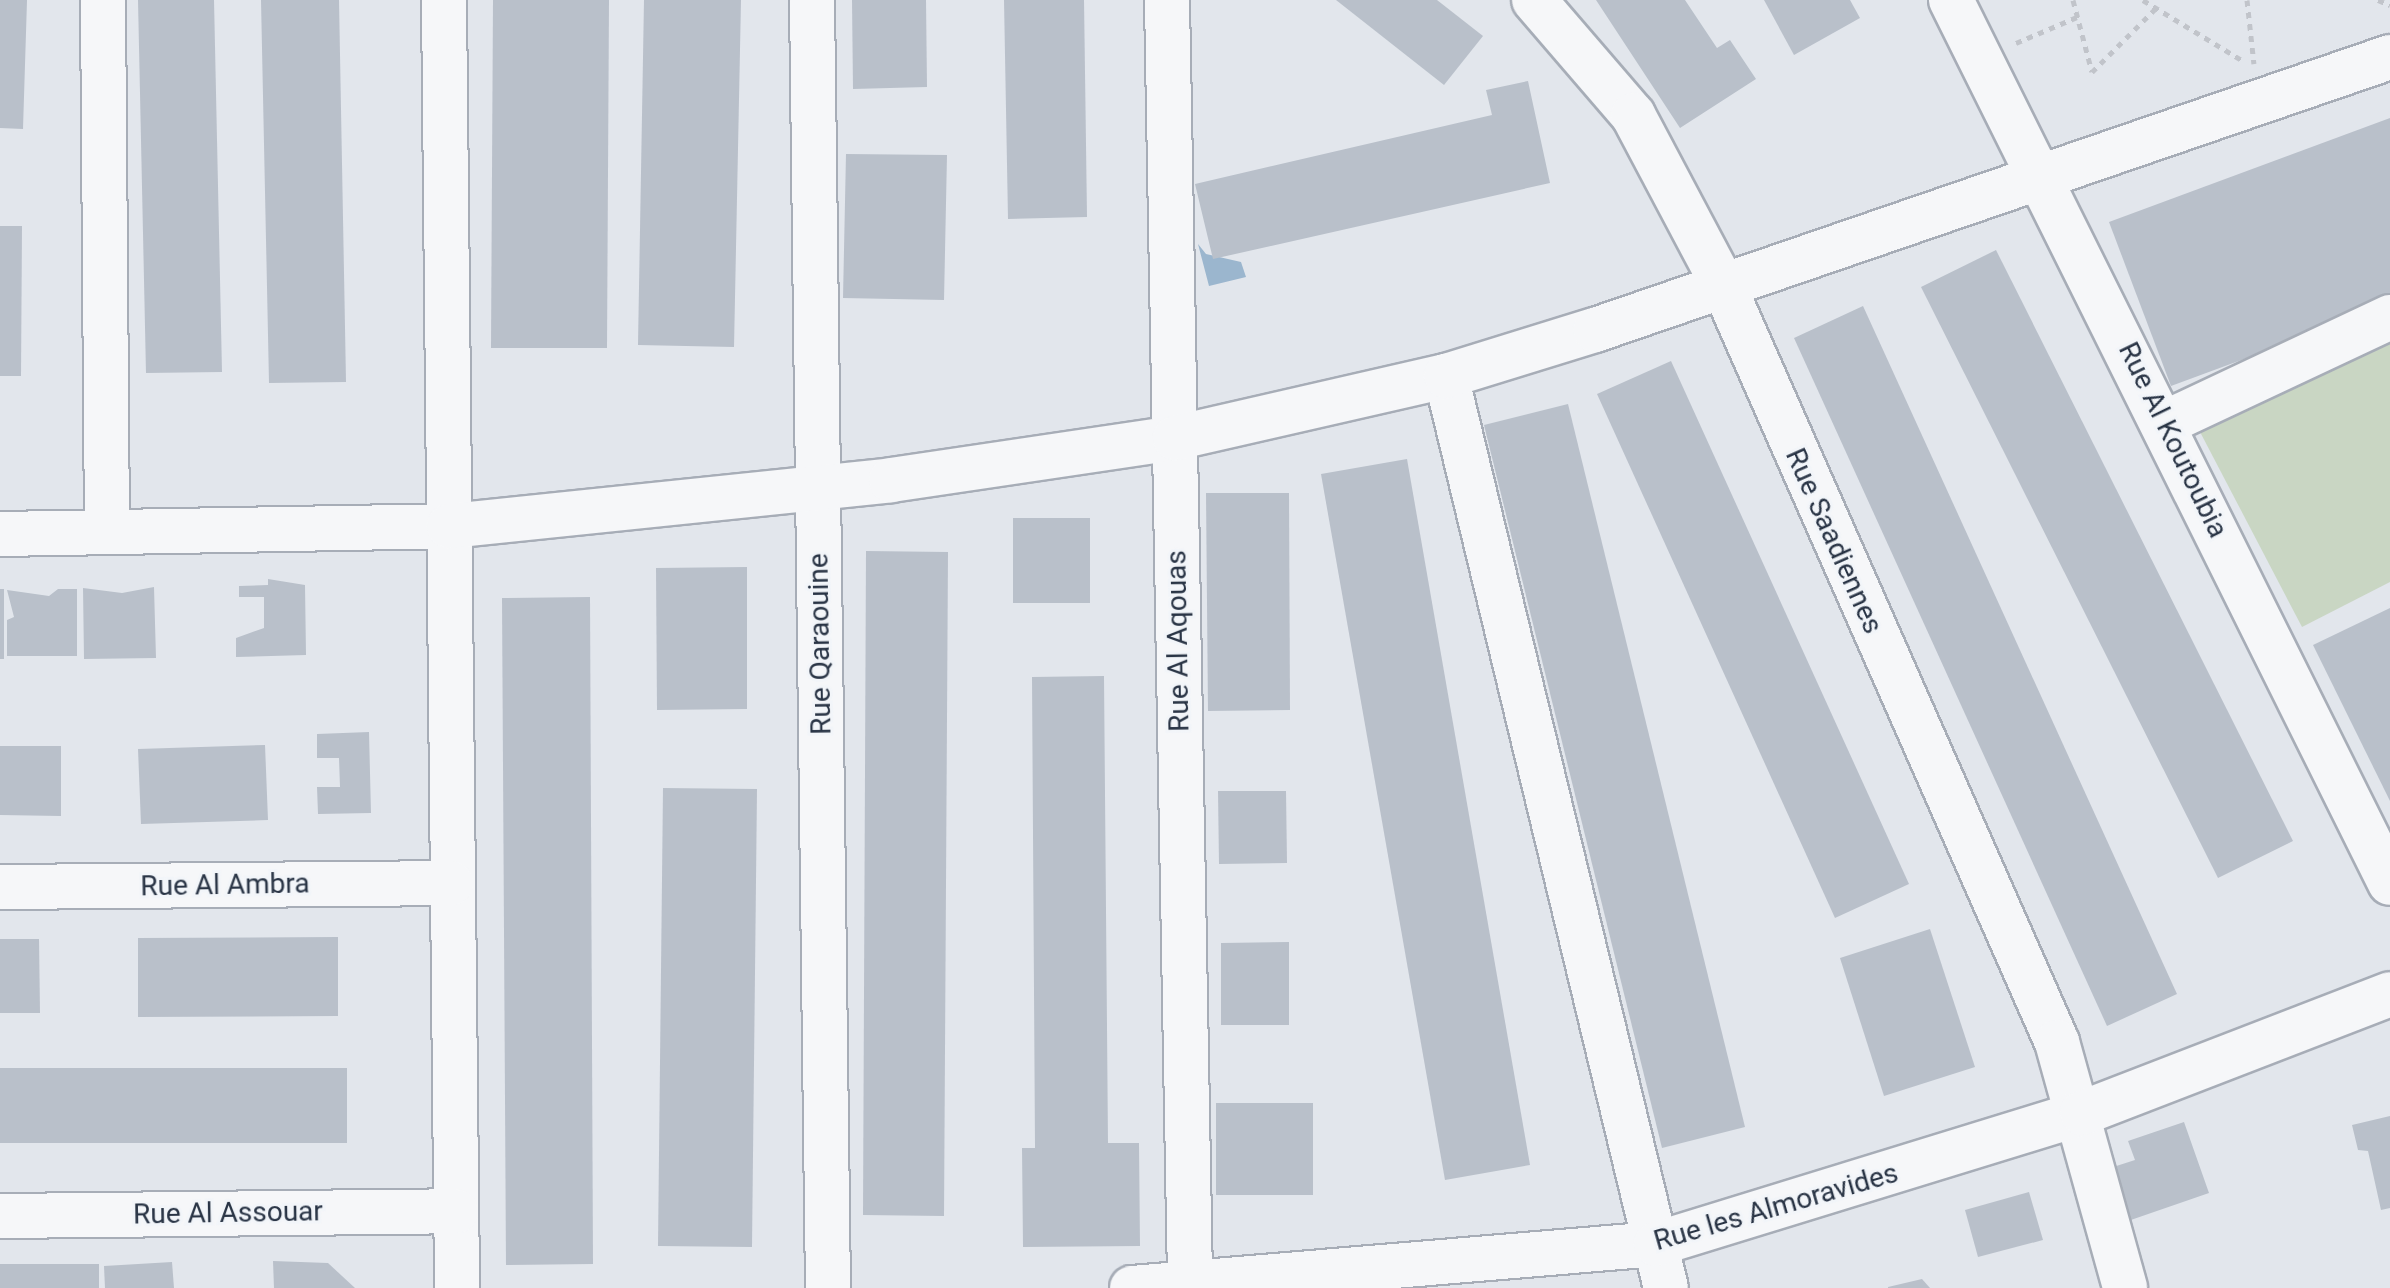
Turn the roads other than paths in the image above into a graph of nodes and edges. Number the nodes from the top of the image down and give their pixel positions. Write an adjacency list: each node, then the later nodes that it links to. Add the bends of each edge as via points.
1 (103, 0): 16 (street)
2 (444, 0): 15 (street)
3 (812, 0): 14 (street, Rue Qaraouine)
4 (1167, 0): 13 (street, Rue Al Aqouas)
5 (1534, 0): 9 (street, Rue Saadiennes, via 1633,115)
6 (1951, 0): 8 (street, Rue Al Koutoubia)
7 (2390, 57): 8 (street, via 2256,84)
8 (2042, 172): 9 (street); 12 (street, Rue Al Koutoubia)
9 (1725, 289): 11 (street); 22 (street, Rue Saadiennes, via 2022,954)
10 (2390, 317): 12 (street)
11 (1446, 376): 13 (street); 25 (street)
12 (2165, 423): 18 (street, Rue Al Koutoubia)
13 (1175, 438): 14 (street); 27 (street, Rue Al Aqouas)
14 (818, 486): 15 (street); 29 (street, Rue Qaraouine)
15 (449, 526): 16 (street); 19 (street)
16 (107, 532): 17 (street)
17 (0, 534)
18 (2387, 872)
19 (451, 883): 20 (street, Rue Al Ambra); 23 (street)
20 (0, 887)
21 (2390, 994): 22 (street, Rue les Almoravides)
22 (2082, 1113): 25 (street, Rue les Almoravides); 32 (street, Rue Saadiennes)
23 (456, 1211): 24 (street, Rue Al Assouar); 28 (street)
24 (0, 1216)
25 (1656, 1244): 26 (street, Rue les Almoravides); 31 (street)
26 (1456, 1274): 27 (street, Rue les Almoravides)
27 (1190, 1282): 30 (street, Rue les Almoravides)
28 (457, 1288)
29 (828, 1288)
30 (1132, 1288)
31 (1666, 1288)
32 (2125, 1288)

